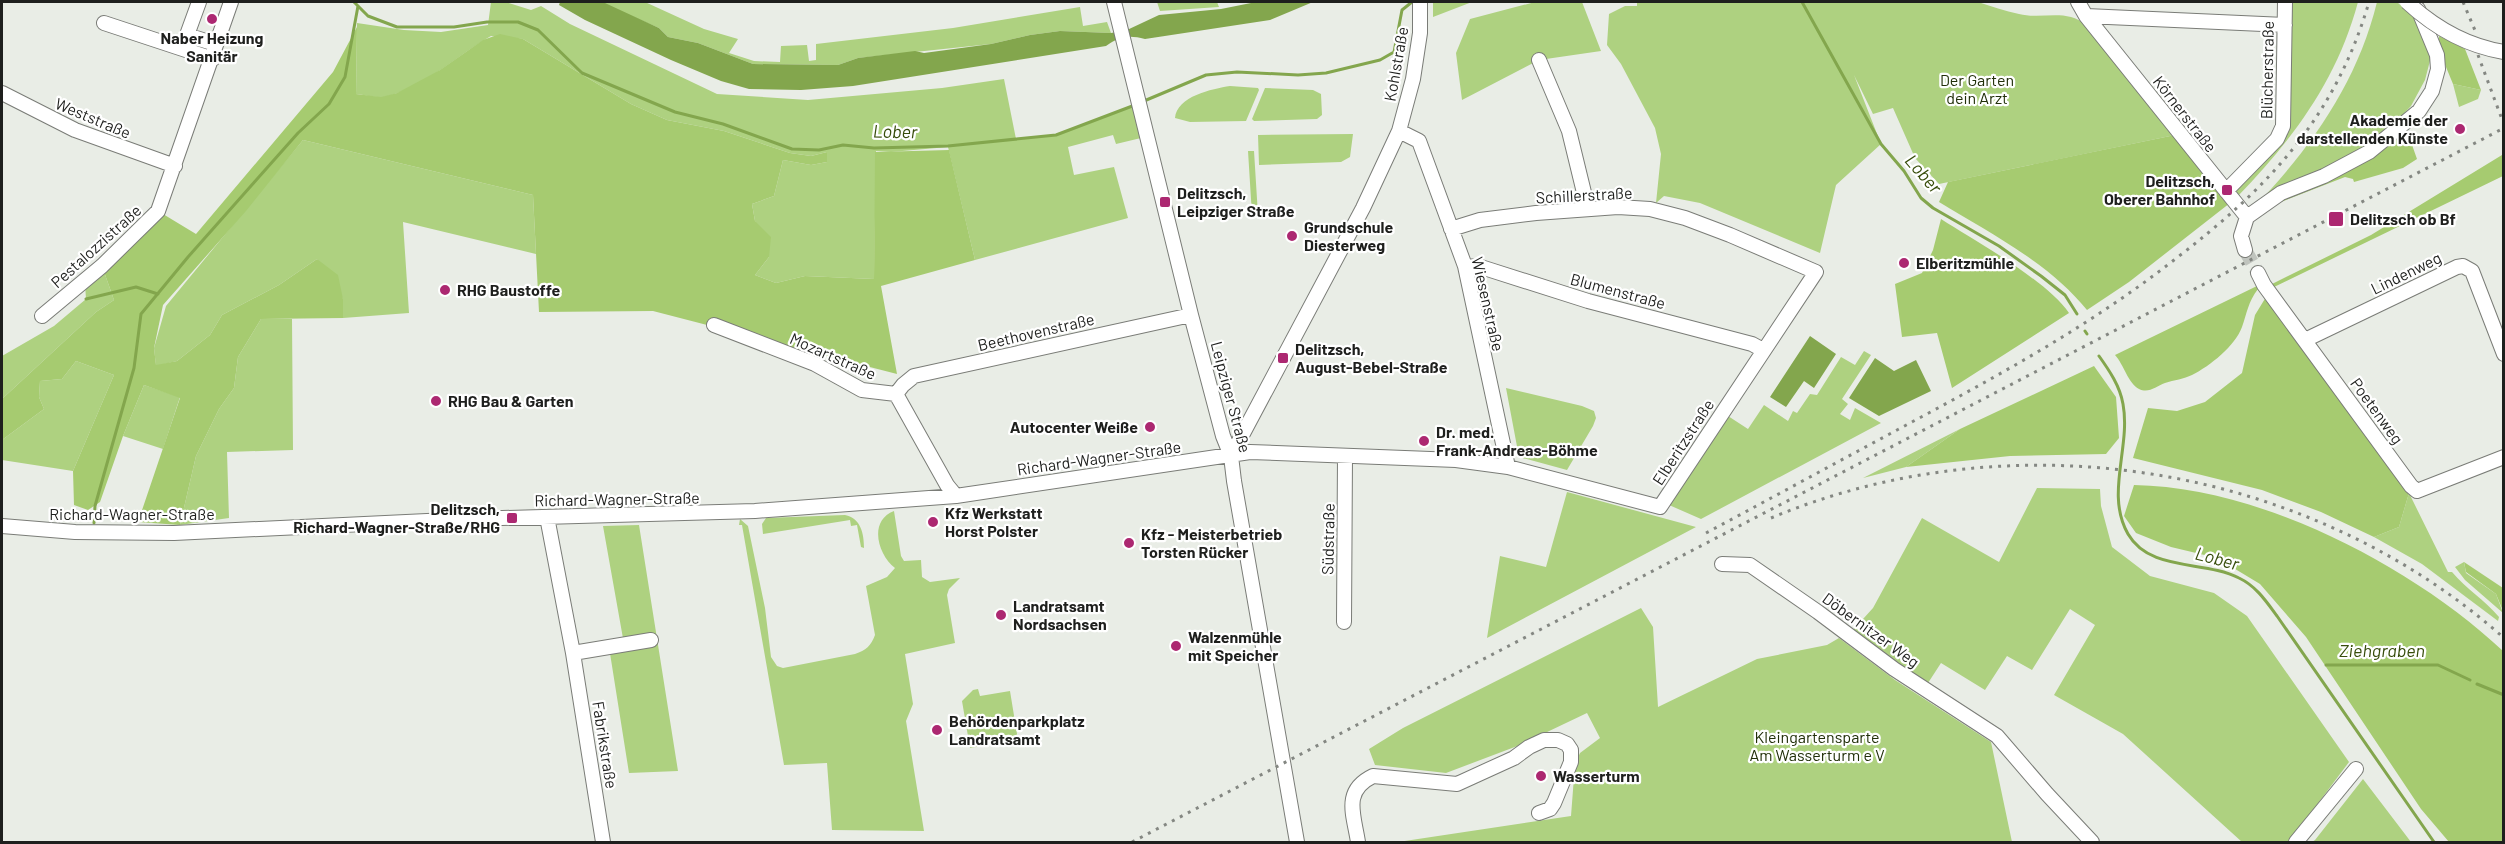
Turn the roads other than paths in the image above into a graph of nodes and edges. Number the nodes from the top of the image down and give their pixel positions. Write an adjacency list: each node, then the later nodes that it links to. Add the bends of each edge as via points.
1 (199, 2): 12 (street, via 187,34)
2 (231, 2): 14 (street, Pestalozzistraße)
3 (1114, 2): 27 (street, Leipziger Straße)
4 (1420, 2): 17 (street, Kohlstraße, via 1413,79)
5 (2078, 2): 9 (street, Körnerstraße)
6 (2285, 2): 11 (street, Blücherstraße)
7 (2408, 2): 13 (street, bridge, via 2457,37)
8 (2415, 2): 21 (street, via 2437,55 2438,69 2432,92 2419,111 2369,152 2281,194)
9 (2086, 16): 11 (street); 19 (street, Körnerstraße)
10 (104, 23): 14 (street)
11 (2285, 26): 19 (street, Blücherstraße, via 2281,133)
12 (212, 43)
13 (2504, 52)
14 (213, 59): 18 (street, Pestalozzistraße)
15 (1539, 60): 20 (street, via 1569,131)
16 (2, 93): 18 (street, Weststraße, via 75,130)
17 (1399, 130): 22 (street, Wiesenstraße, via 1419,141); 34 (street, Kohlstraße, via 1363,208)
18 (175, 166): 28 (street, Pestalozzistraße, via 158,212)
19 (2227, 190): 21 (street, Körnerstraße)
20 (1588, 209): 22 (street, Schillerstraße, via 1480,220); 25 (street, Schillerstraße, via 1650,209 1685,218)
21 (2247, 217): 23 (street, via 2241,236)
22 (1451, 229): 24 (street, Wiesenstraße)
23 (2246, 250)
24 (1465, 266): 31 (street, Blumenstraße, via 1481,267); 37 (street, Wiesenstraße)
25 (1816, 272): 31 (street, Elberitzstraße)
26 (2258, 273): 30 (street, Poetenweg)
27 (1191, 315): 33 (street, Beethovenstraße, via 914,376); 34 (street, Leipziger Straße)
28 (42, 316)
29 (714, 325): 33 (street, Mozartstraße, via 815,364 862,390)
30 (2305, 340): 32 (street, Lindenweg, via 2463,266 2472,271); 36 (street, Poetenweg, via 2417,491)
31 (1763, 350): 37 (street, Elberitzstraße, via 1660,507)
32 (2504, 354)
33 (896, 394): 38 (street)
34 (1231, 456): 35 (street, Elberitzstraße, via 1250,452); 38 (street, Richard-Wagner-Straße); 48 (street, Leipziger Straße)
35 (1345, 456): 37 (street, Elberitzstraße); 42 (street, Südstraße)
36 (2504, 457)
37 (1508, 466)
38 (956, 496): 39 (street, Richard-Wagner-Straße, via 737,512)
39 (547, 517): 40 (street, Richard-Wagner-Straße, via 174,533 75,532); 44 (street, Fabrikstraße)
40 (2, 526)
41 (1722, 564): 50 (street, Döbernitzer Weg, via 1750,564 1894,669 1997,736)
42 (1344, 622)
43 (651, 640): 44 (street)
44 (573, 653): 47 (street, Fabrikstraße)
45 (2356, 769): 51 (street)
46 (1539, 813): 49 (street, via 1554,803 1570,762 1567,744 1558,740 1544,740 1457,784 1379,776 1363,780 1353,797)
47 (603, 843)
48 (1298, 843)
49 (1358, 843)
50 (2092, 843)
51 (2295, 843)

